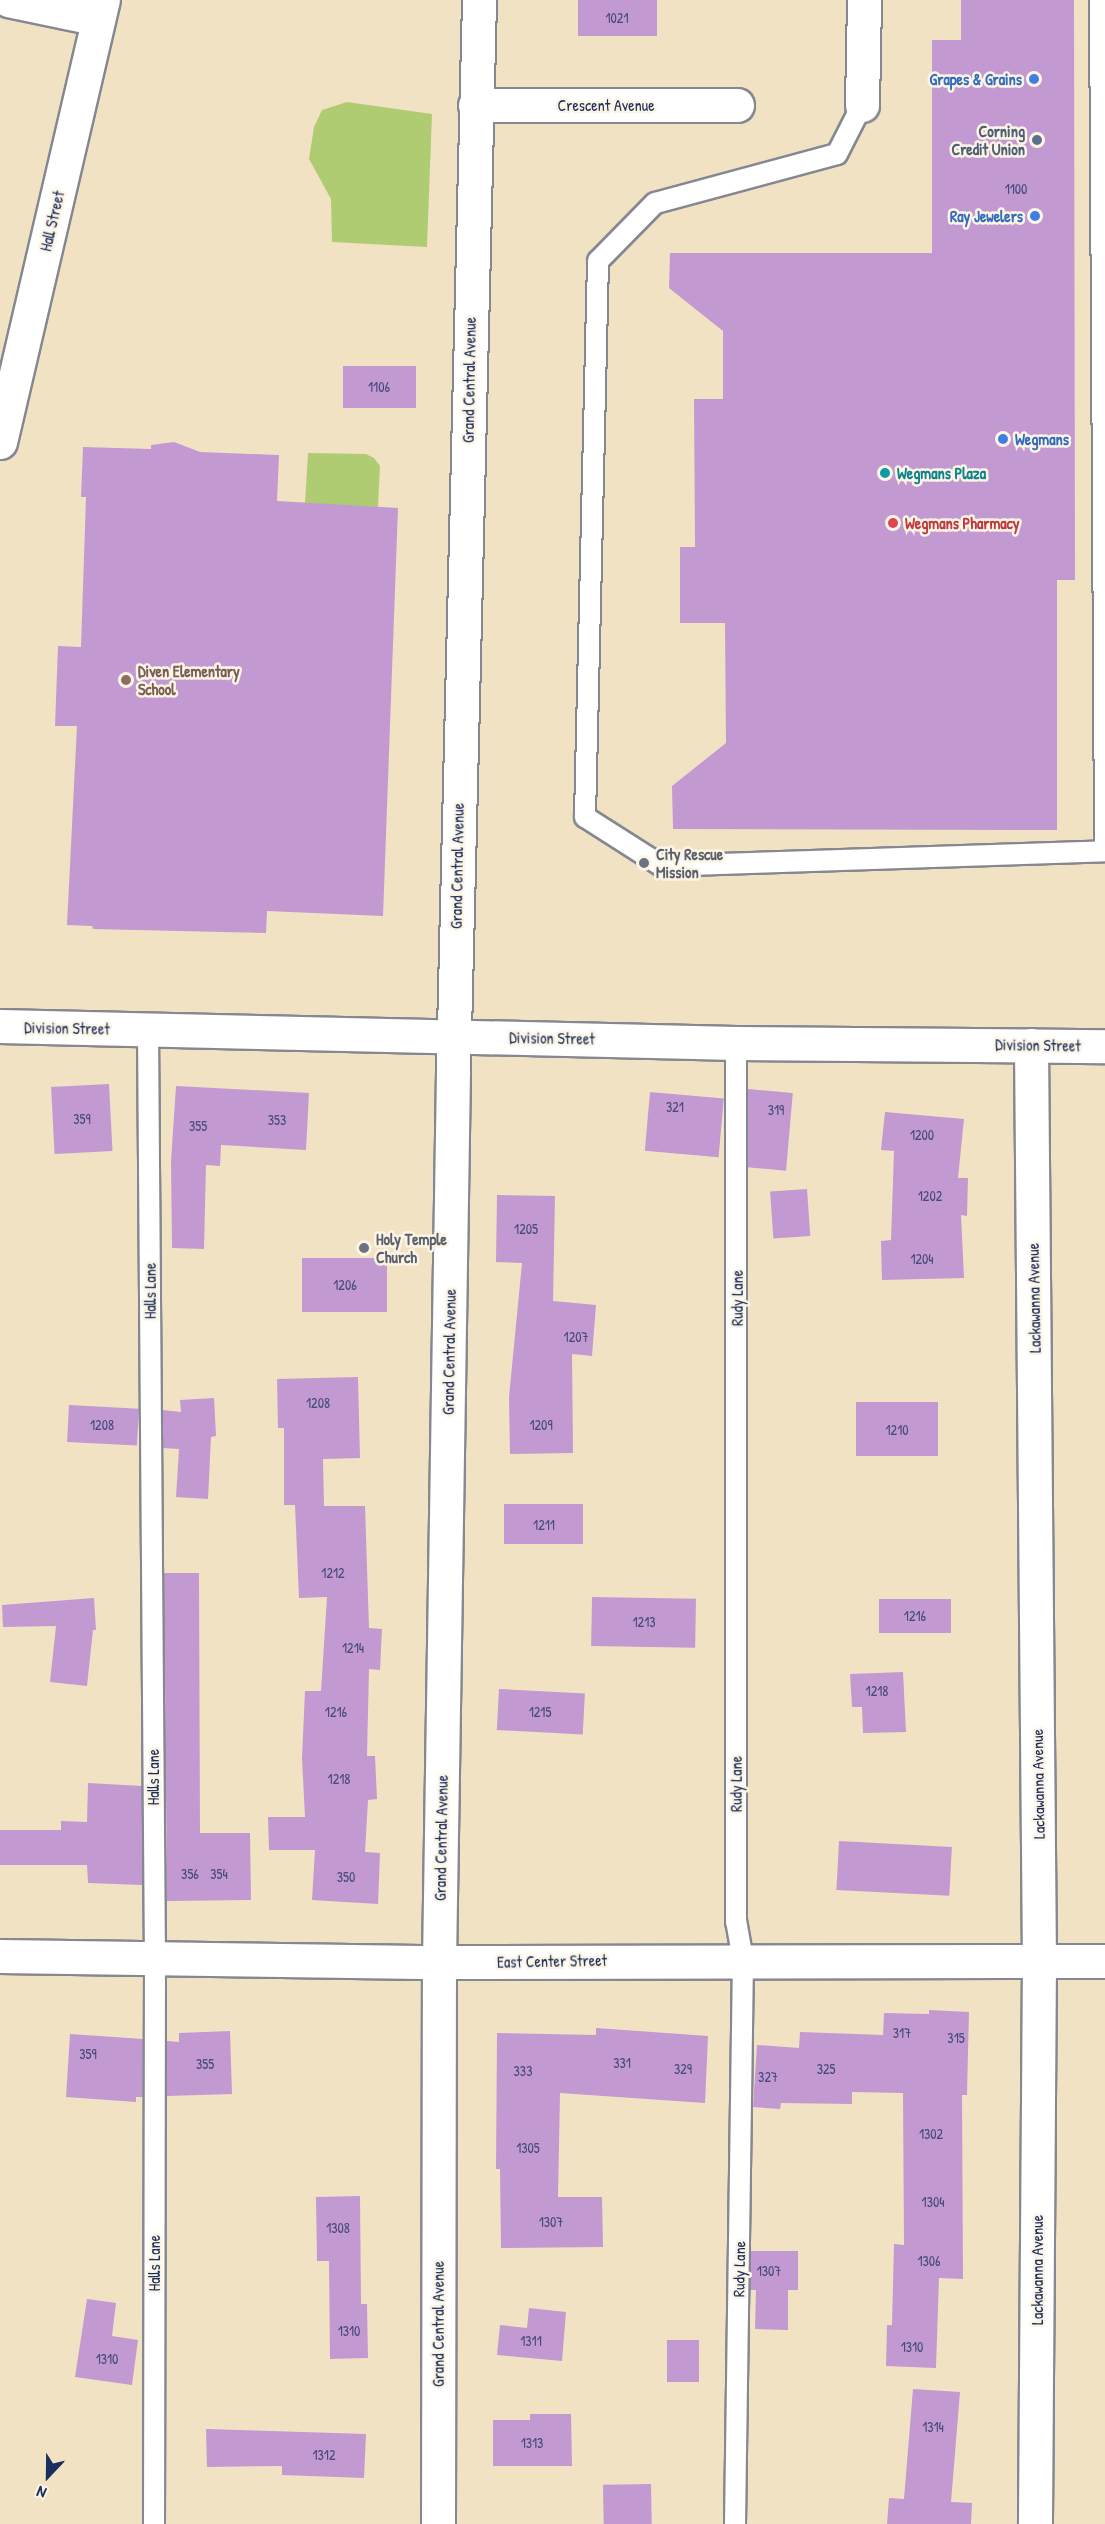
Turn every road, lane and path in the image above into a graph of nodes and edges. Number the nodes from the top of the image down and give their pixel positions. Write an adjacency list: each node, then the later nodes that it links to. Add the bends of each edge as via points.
1 (8, 0): 5 (street)
2 (480, 0): 6 (street, Grand Central Avenue)
3 (864, 0): 8 (street)
4 (1100, 0): 10 (lane)
5 (100, 10): 9 (street, Hall Street)
6 (475, 105): 7 (street, Crescent Avenue); 13 (street, Grand Central Avenue)
7 (737, 105)
8 (862, 105): 10 (lane, via 837,154 655,203 598,261 585,817 662,866)
9 (0, 442)
10 (1104, 851)
11 (0, 1026): 12 (street, Division Street)
12 (148, 1030): 13 (street, Division Street); 18 (lane, Halls Lane)
13 (453, 1035): 14 (street, Division Street); 22 (street, Grand Central Avenue)
14 (736, 1043): 15 (street, Division Street); 19 (lane, Rudy Lane, via 736,1922)
15 (1031, 1045): 16 (street, Division Street); 20 (street, Lackawanna Avenue)
16 (1105, 1046)
17 (0, 1956): 18 (street, East Center Street)
18 (155, 1959): 22 (street, East Center Street); 23 (lane, Halls Lane)
19 (743, 1960): 20 (street, East Center Street); 22 (street, East Center Street); 25 (lane, Rudy Lane)
20 (1039, 1960): 21 (street, East Center Street); 26 (street, Lackawanna Avenue)
21 (1105, 1961)
22 (439, 1962): 24 (street, Grand Central Avenue)
23 (154, 2524)
24 (438, 2524)
25 (735, 2524)
26 (1035, 2524)

